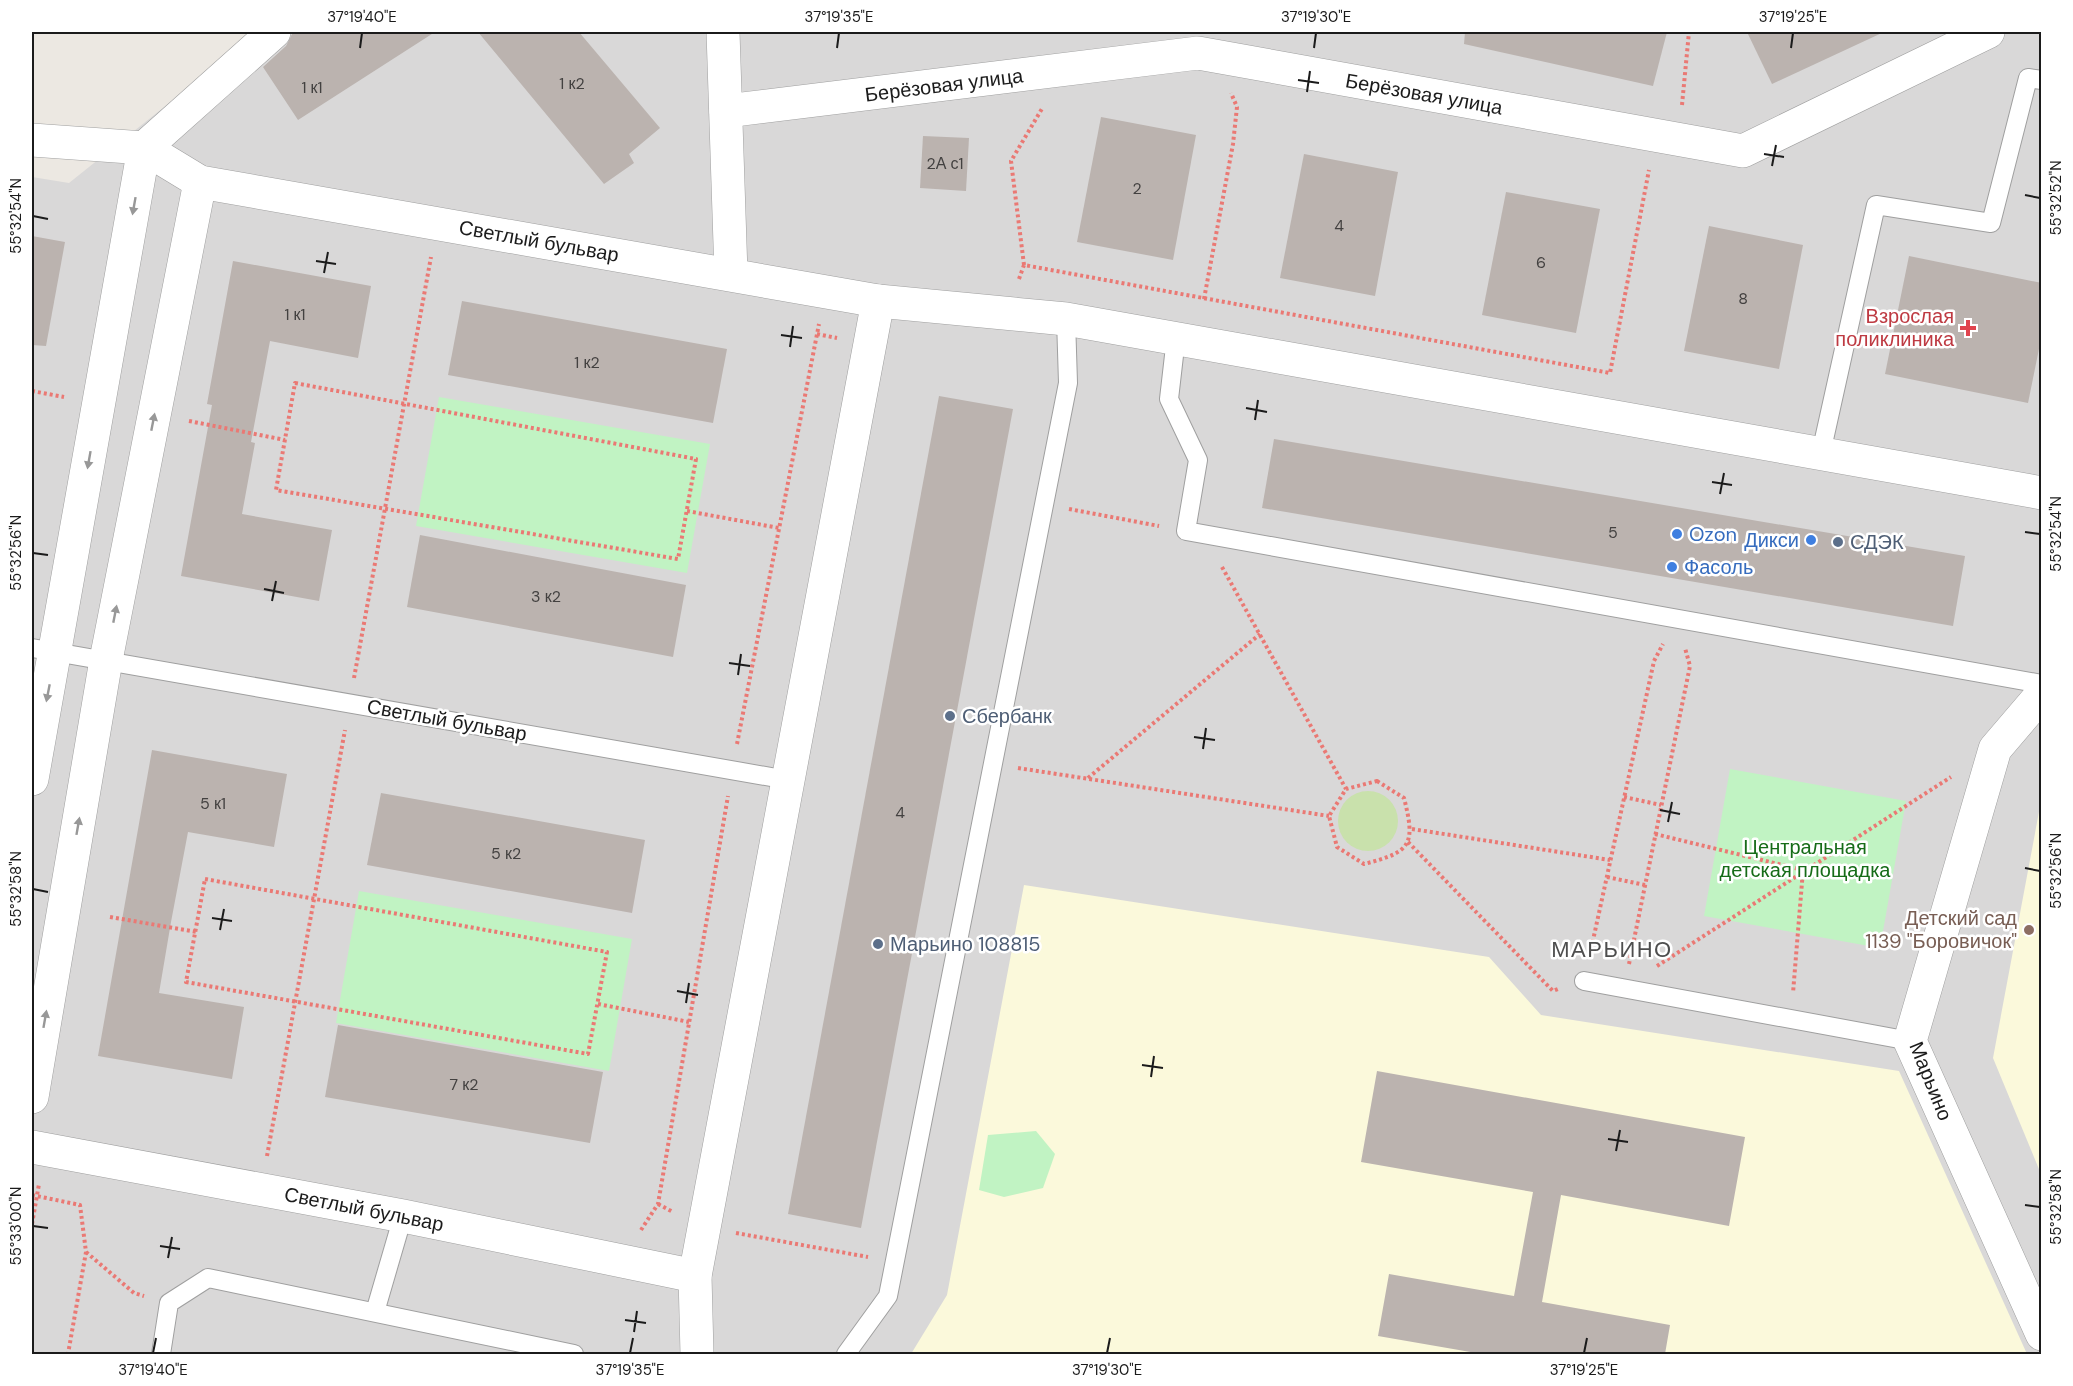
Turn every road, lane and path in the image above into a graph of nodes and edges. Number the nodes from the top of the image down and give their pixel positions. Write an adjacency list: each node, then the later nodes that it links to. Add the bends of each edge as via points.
1 (274, 32): 9 (street)
2 (723, 32): 6 (street)
3 (1988, 32): 6 (street, Берёзовая улица, via 1743,151 1198,53)
4 (2042, 80): 23 (lane, via 2028,78 1991,223 1876,205)
5 (1237, 107): 14 (path)
6 (726, 111): 13 (street)
7 (1031, 125): 12 (path, via 1011,161)
8 (32, 140): 9 (street, Светлый бульвар)
9 (144, 148): 11 (street, Светлый бульвар); 32 (street, one-way to 32)
10 (1649, 168): 14 (path, via 1610,373)
11 (200, 182): 13 (street, Светлый бульвар); 33 (street, one-way to 11)
12 (1024, 265): 14 (path); 16 (path)
13 (731, 274): 15 (street, Светлый бульвар)
14 (1204, 298)
15 (878, 301): 16 (street, Светлый бульвар); 40 (street)
16 (1008, 313): 17 (street, Светлый бульвар)
17 (1066, 319): 18 (street, Светлый бульвар); 25 (lane, via 1068,383)
18 (1176, 338): 23 (street, Светлый бульвар); 28 (lane, via 1169,399 1198,460)
19 (32, 391): 20 (path)
20 (62, 396)
21 (187, 421): 22 (path)
22 (285, 440): 26 (path, via 276,490 678,559); 26 (path, via 296,383 696,459)
23 (1821, 453): 24 (street, Светлый бульвар)
24 (2042, 493)
25 (1044, 504): 28 (path); 37 (lane)
26 (687, 511): 27 (path)
27 (780, 528)
28 (1186, 531): 29 (lane)
29 (1204, 535): 30 (lane); 31 (path)
30 (1677, 619): 34 (lane); 42 (path, via 1654,661); 43 (path, via 1690,666)
31 (1260, 634): 39 (path); 41 (path)
32 (43, 650): 33 (lane, Светлый бульвар); 38 (street, one-way to 38)
33 (106, 660): 40 (lane, Светлый бульвар); 61 (street, one-way to 33)
34 (2042, 684)
35 (2042, 694): 36 (street, Марьино)
36 (1995, 748): 49 (path); 60 (street, Марьино)
37 (993, 764): 39 (path); 68 (lane)
38 (32, 779)
39 (1088, 779): 44 (path)
40 (788, 780): 66 (street)
41 (1346, 789): 44 (path); 45 (path, via 1377,781 1404,798)
42 (1624, 797): 43 (path); 48 (path)
43 (1661, 805): 46 (path)
44 (1329, 816): 47 (path, via 1337,847 1364,864 1395,856)
45 (1412, 829): 47 (path); 48 (path)
46 (1655, 834): 49 (path); 51 (path)
47 (1408, 842): 56 (path)
48 (1610, 860): 50 (path)
49 (1803, 870): 55 (path); 58 (path)
50 (1606, 877): 51 (path); 54 (path)
51 (1645, 885): 55 (path)
52 (110, 917): 53 (path)
53 (197, 932): 57 (path, via 186,982 588,1054); 57 (path, via 205,879 314,897 607,952)
54 (1584, 981): 55 (lane)
55 (1624, 988): 58 (lane)
56 (1553, 991)
57 (598, 1004): 59 (path)
58 (1791, 1017): 60 (lane)
59 (689, 1022)
60 (1910, 1041): 72 (street, Марьино)
61 (32, 1097)
62 (32, 1147): 65 (street, Светлый бульвар)
63 (32, 1195): 67 (path, via 80,1205)
64 (658, 1204): 66 (path)
65 (403, 1216): 69 (street, Светлый бульвар); 71 (lane)
66 (704, 1227): 68 (path); 69 (street)
67 (86, 1252): 70 (path, via 134,1293); 73 (path)
68 (895, 1261): 77 (lane, via 888,1296)
69 (695, 1276): 76 (street)
70 (169, 1303): 71 (lane, via 208,1278); 74 (lane)
71 (375, 1312): 75 (lane)
72 (2042, 1334)
73 (68, 1354)
74 (161, 1354)
75 (574, 1354)
76 (697, 1354)
77 (846, 1354)

